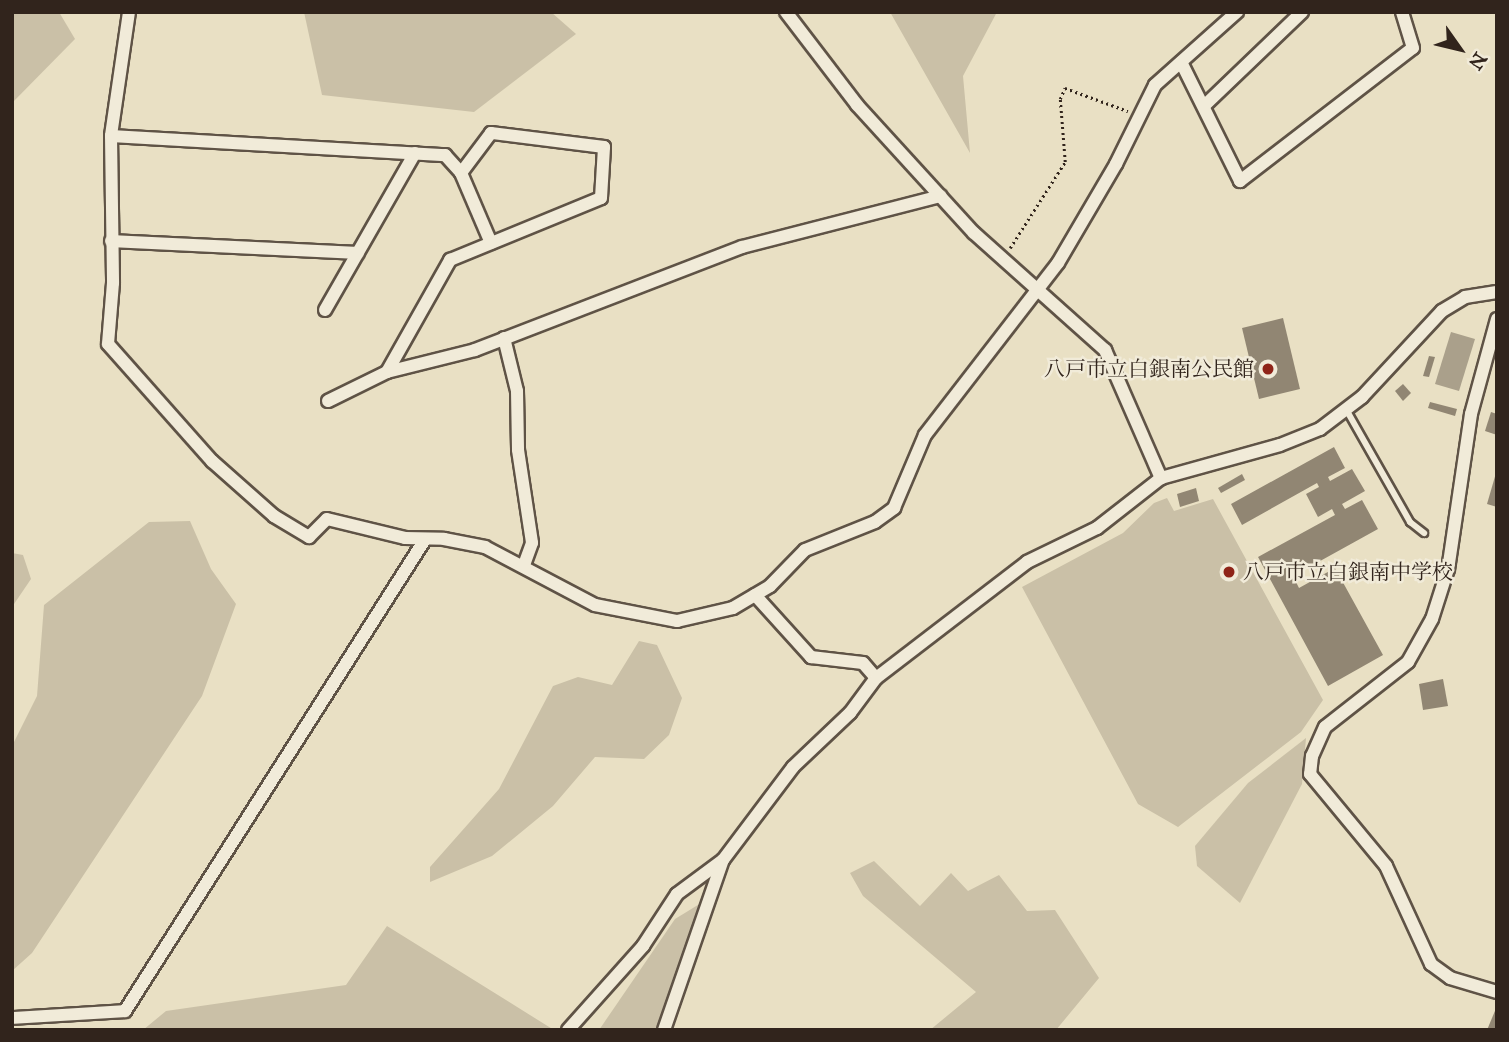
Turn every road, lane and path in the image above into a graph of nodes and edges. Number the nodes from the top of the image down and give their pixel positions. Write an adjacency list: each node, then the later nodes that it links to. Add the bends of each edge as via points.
1 (130, 12): 9 (street)
2 (786, 12): 12 (street, via 857,105)
3 (1237, 12): 6 (street)
4 (1302, 12): 7 (street)
5 (1402, 12): 7 (street, via 1413,48 1240,181)
6 (1181, 62): 7 (street); 8 (street, via 1155,85)
7 (1204, 106)
8 (1138, 116): 16 (path, via 1065,88 1060,99 1065,162); 17 (street, via 1080,227)
9 (111, 136): 10 (street); 13 (street)
10 (415, 153): 11 (street, via 445,155); 15 (street)
11 (461, 173): 14 (street); 14 (street, via 491,133 604,147 601,198)
12 (941, 196): 16 (street); 21 (street, via 742,247)
13 (111, 241): 15 (street); 27 (street, via 108,344 212,461 274,516 309,537 327,519)
14 (491, 243): 22 (street, via 450,260 441,269)
15 (358, 253): 19 (street)
16 (1002, 260): 17 (street)
17 (1037, 288): 25 (street, via 1105,350); 29 (street, via 925,435 894,508 875,522 805,550)
18 (1497, 292): 24 (street, via 1465,297 1442,311)
19 (325, 310)
20 (1497, 319): 32 (street, via 1471,414 1448,569 1432,620 1408,662 1325,727 1312,756 1310,774 1386,866 1431,964 1450,978)
21 (505, 338): 22 (street); 28 (street, via 517,391 518,450 532,543)
22 (387, 372): 23 (street)
23 (328, 401)
24 (1347, 411): 25 (street, via 1320,429 1280,445); 26 (lane, via 1410,522)
25 (1161, 478): 30 (street, via 1097,528 1027,562)
26 (1424, 533)
27 (424, 541): 28 (street, via 444,539 485,547); 33 (street, via 125,1011)
28 (524, 565): 29 (street, via 595,605 677,621 733,608)
29 (755, 595): 30 (street, via 811,657 863,663)
30 (876, 678): 31 (street, via 850,713 793,767)
31 (723, 860): 34 (street, via 677,894 643,946); 35 (street)
32 (1497, 992)
33 (12, 1018)
34 (568, 1030)
35 (664, 1030)

